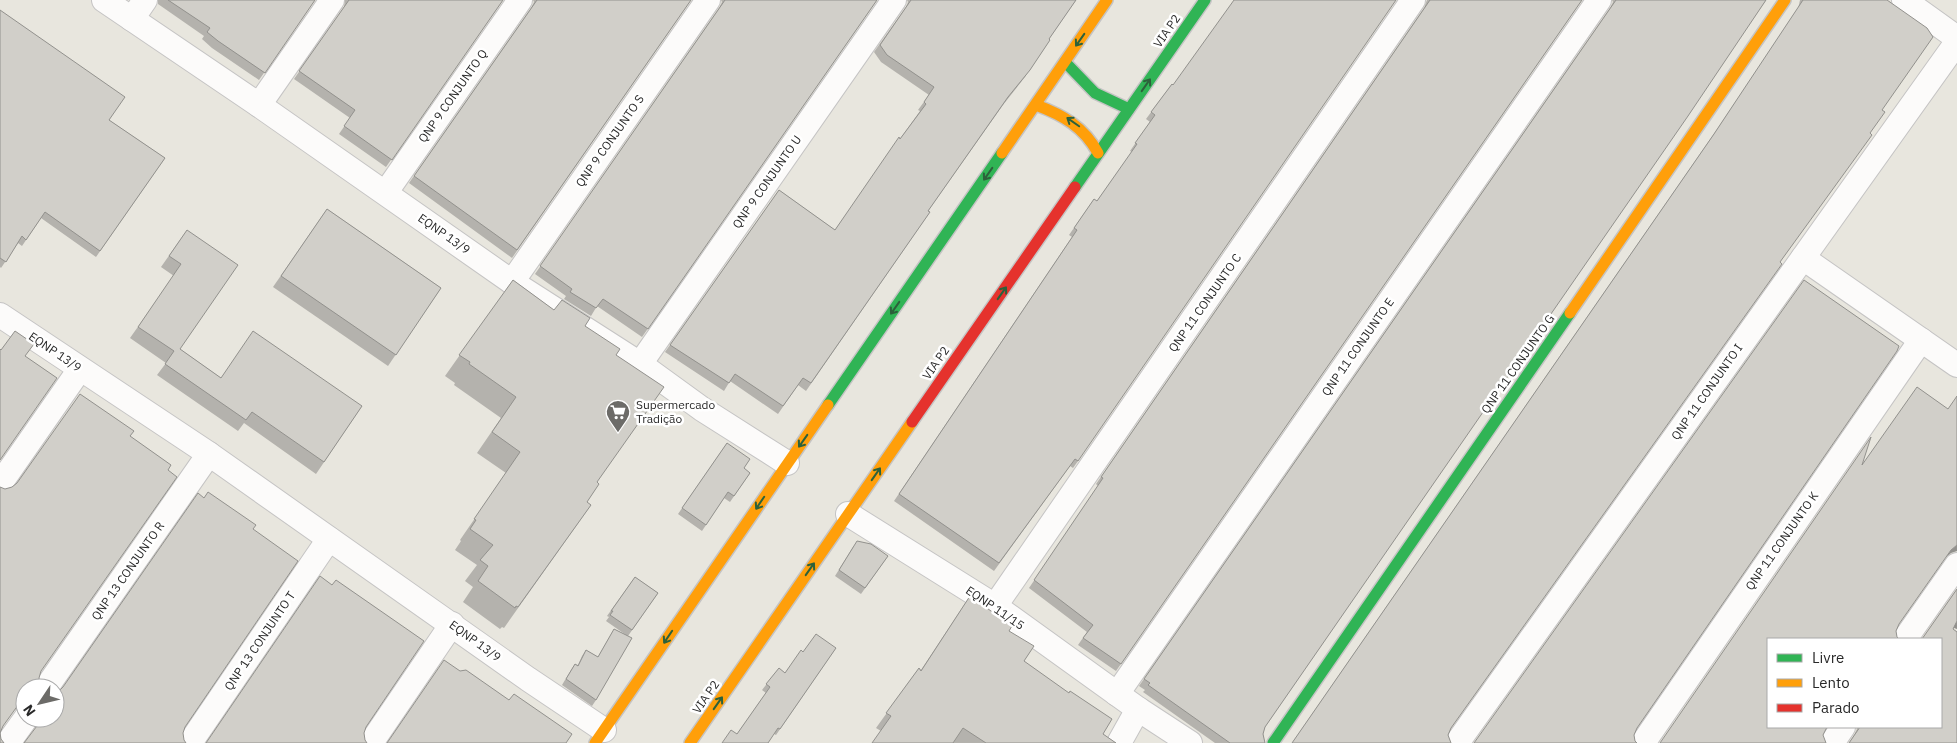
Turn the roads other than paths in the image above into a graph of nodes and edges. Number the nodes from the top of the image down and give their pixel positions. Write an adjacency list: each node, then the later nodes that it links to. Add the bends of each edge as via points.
1 (104, 0): 12 (street, EQNP 13/9)
2 (332, 0): 15 (street)
3 (520, 0): 19 (street, QNP 9 CONJUNTO Q)
4 (708, 0): 21 (street, QNP 9 CONJUNTO S)
5 (894, 0): 24 (street, QNP 9 CONJUNTO U)
6 (1107, 0): 14 (main road, one-way to 14)
7 (1205, 0): 17 (main road, VIA P2, one-way to 7)
8 (1414, 0): 33 (street, QNP 11 CONJUNTO C)
9 (1599, 0): 37 (street, QNP 11 CONJUNTO E)
10 (1785, 0): 48 (main road, QNP 11 CONJUNTO G)
11 (1912, 5): 13 (street, QNP 11 CONJUNTO I)
12 (138, 10): 15 (street, EQNP 13/9)
13 (1957, 40): 20 (street, QNP 11 CONJUNTO I)
14 (1065, 62): 16 (main road); 17 (main road, via 1095,93)
15 (259, 105): 19 (street, EQNP 13/9)
16 (1036, 105): 18 (main road, one-way to 16, via 1085,131 1056,112); 28 (main road, one-way to 28)
17 (1129, 110): 18 (main road, VIA P2)
18 (1098, 154): 30 (main road, VIA P2, one-way to 18)
19 (386, 192): 21 (street, EQNP 13/9)
20 (1803, 258): 23 (street); 49 (street, QNP 11 CONJUNTO I)
21 (512, 282): 24 (street, EQNP 13/9)
22 (0, 316): 26 (street, EQNP 13/9)
23 (1921, 340): 25 (street); 50 (street, QNP 11 CONJUNTO K)
24 (640, 364): 28 (street, EQNP 13/9, via 702,410)
25 (1957, 365)
26 (80, 369): 27 (street, EQNP 13/9); 29 (street)
27 (209, 454): 31 (street, EQNP 13/9); 36 (street, QNP 13 CONJUNTO R)
28 (787, 463): 41 (main road, one-way to 41)
29 (0, 484)
30 (848, 514): 33 (street, EQNP 11/15); 45 (main road, VIA P2, one-way to 30)
31 (330, 539): 34 (street, EQNP 13/9); 43 (street, QNP 13 CONJUNTO T)
32 (1957, 565): 35 (street)
33 (995, 606): 37 (street, EQNP 11/15)
34 (452, 624): 41 (street, EQNP 13/9); 44 (street)
35 (1906, 638)
36 (53, 678)
37 (1117, 694): 38 (street, EQNP 11/15)
38 (1138, 709): 46 (street); 47 (street, EQNP 11/15)
39 (19, 728): 42 (street)
40 (1842, 728): 51 (street)
41 (600, 736)
42 (8, 743)
43 (190, 743)
44 (371, 743)
45 (690, 743)
46 (1119, 743)
47 (1190, 743)
48 (1273, 743)
49 (1457, 743)
50 (1643, 743)
51 (1832, 743)

